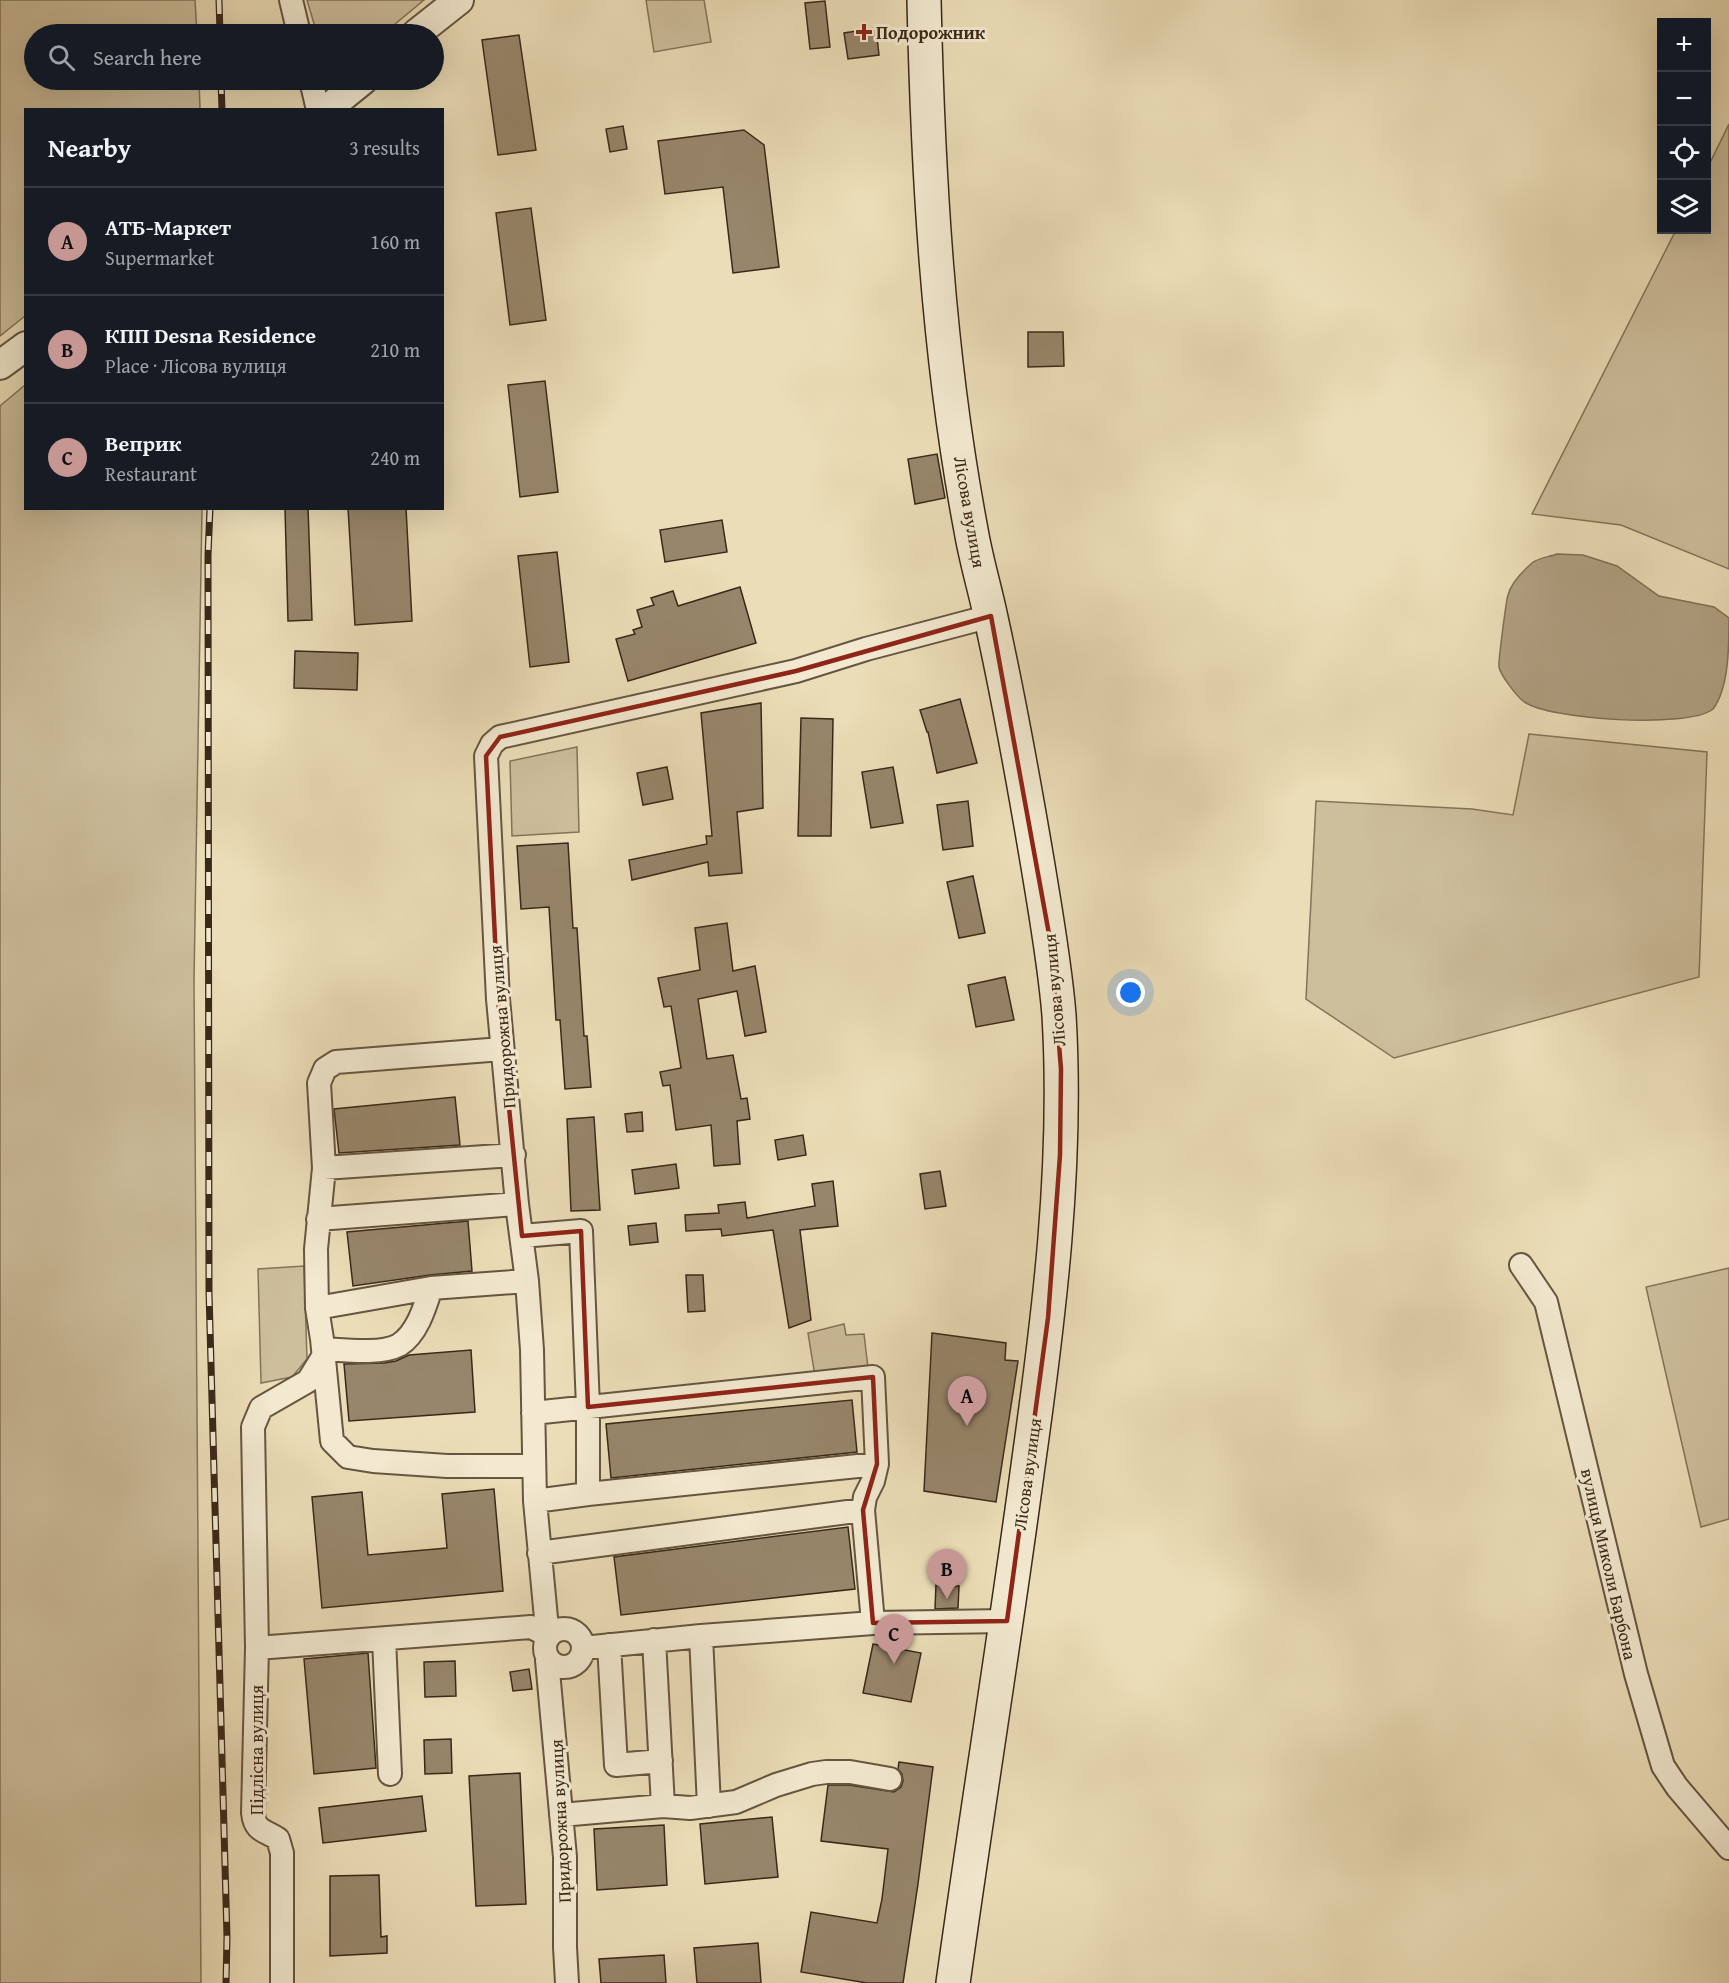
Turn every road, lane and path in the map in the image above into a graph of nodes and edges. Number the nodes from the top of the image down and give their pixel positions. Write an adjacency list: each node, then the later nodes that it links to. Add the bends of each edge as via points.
1 (291, 0): 4 (street)
2 (459, 0): 5 (street)
3 (924, 0): 12 (main road, Лісова вулиця, via 939,302 971,532)
4 (297, 24)
5 (429, 24)
6 (313, 90): 8 (street)
7 (351, 90): 9 (street)
8 (317, 108)
9 (328, 108)
10 (24, 347): 11 (street)
11 (0, 365)
12 (991, 616): 13 (street, Придорожна вулиця, via 796,671 500,737 492,744 486,756); 32 (main road, Лісова вулиця, via 1051,945 1061,1069 1060,1155 1048,1318)
13 (502, 1049): 14 (street, Придорожна вулиця); 15 (street, via 336,1062 325,1069 320,1083)
14 (514, 1155): 15 (street); 16 (street, Придорожна вулиця)
15 (324, 1168): 17 (street)
16 (518, 1204): 17 (street); 18 (street, Придорожна вулиця)
17 (318, 1219): 22 (street)
18 (522, 1236): 20 (street, Придорожна вулиця); 24 (street, via 581,1231)
19 (1521, 1264): 48 (street, вулиця Миколи Барбона, via 1546,1302 1636,1674 1663,1766)
20 (527, 1281): 21 (street); 25 (street, Придорожна вулиця)
21 (431, 1288): 22 (street); 23 (street, via 411,1334 398,1346 376,1351)
22 (316, 1308): 23 (street)
23 (323, 1352): 27 (street, via 332,1441 348,1457 447,1466); 39 (street, Підлісна вулиця, via 308,1381 261,1408 253,1427)
24 (588, 1407): 25 (street); 26 (street, via 873,1377); 28 (street)
25 (533, 1413): 27 (street, Придорожна вулиця)
26 (877, 1464): 28 (street); 30 (street)
27 (534, 1466): 29 (street, Придорожна вулиця)
28 (588, 1494): 29 (street)
29 (535, 1501): 31 (street, Придорожна вулиця)
30 (863, 1510): 31 (street); 33 (street)
31 (539, 1553): 34 (street, Придорожна вулиця)
32 (1007, 1621): 33 (street); 51 (main road, Лісова вулиця)
33 (873, 1623): 35 (street)
34 (549, 1636): 36 (street, via 531,1627); 40 (street, via 560,1629 573,1631); 41 (street, via 545,1647)
35 (701, 1636): 37 (street); 46 (street)
36 (384, 1639): 39 (street); 43 (street)
37 (654, 1640): 38 (street); 42 (street)
38 (609, 1645): 40 (street); 42 (street, via 616,1765)
39 (257, 1648): 49 (street, Підлісна вулиця, via 253,1813 259,1828 278,1839 282,1853)
40 (583, 1648): 41 (street, via 581,1658 572,1666 559,1666)
41 (548, 1660): 47 (street, Придорожна вулиця)
42 (661, 1761): 45 (street)
43 (390, 1774)
44 (890, 1779): 46 (street, via 850,1772 812,1774 736,1802)
45 (663, 1806): 46 (street); 47 (street)
46 (709, 1806)
47 (561, 1815): 50 (street, Придорожна вулиця, via 566,1857)
48 (1729, 1848)
49 (282, 1983)
50 (567, 1983)
51 (953, 1983)

